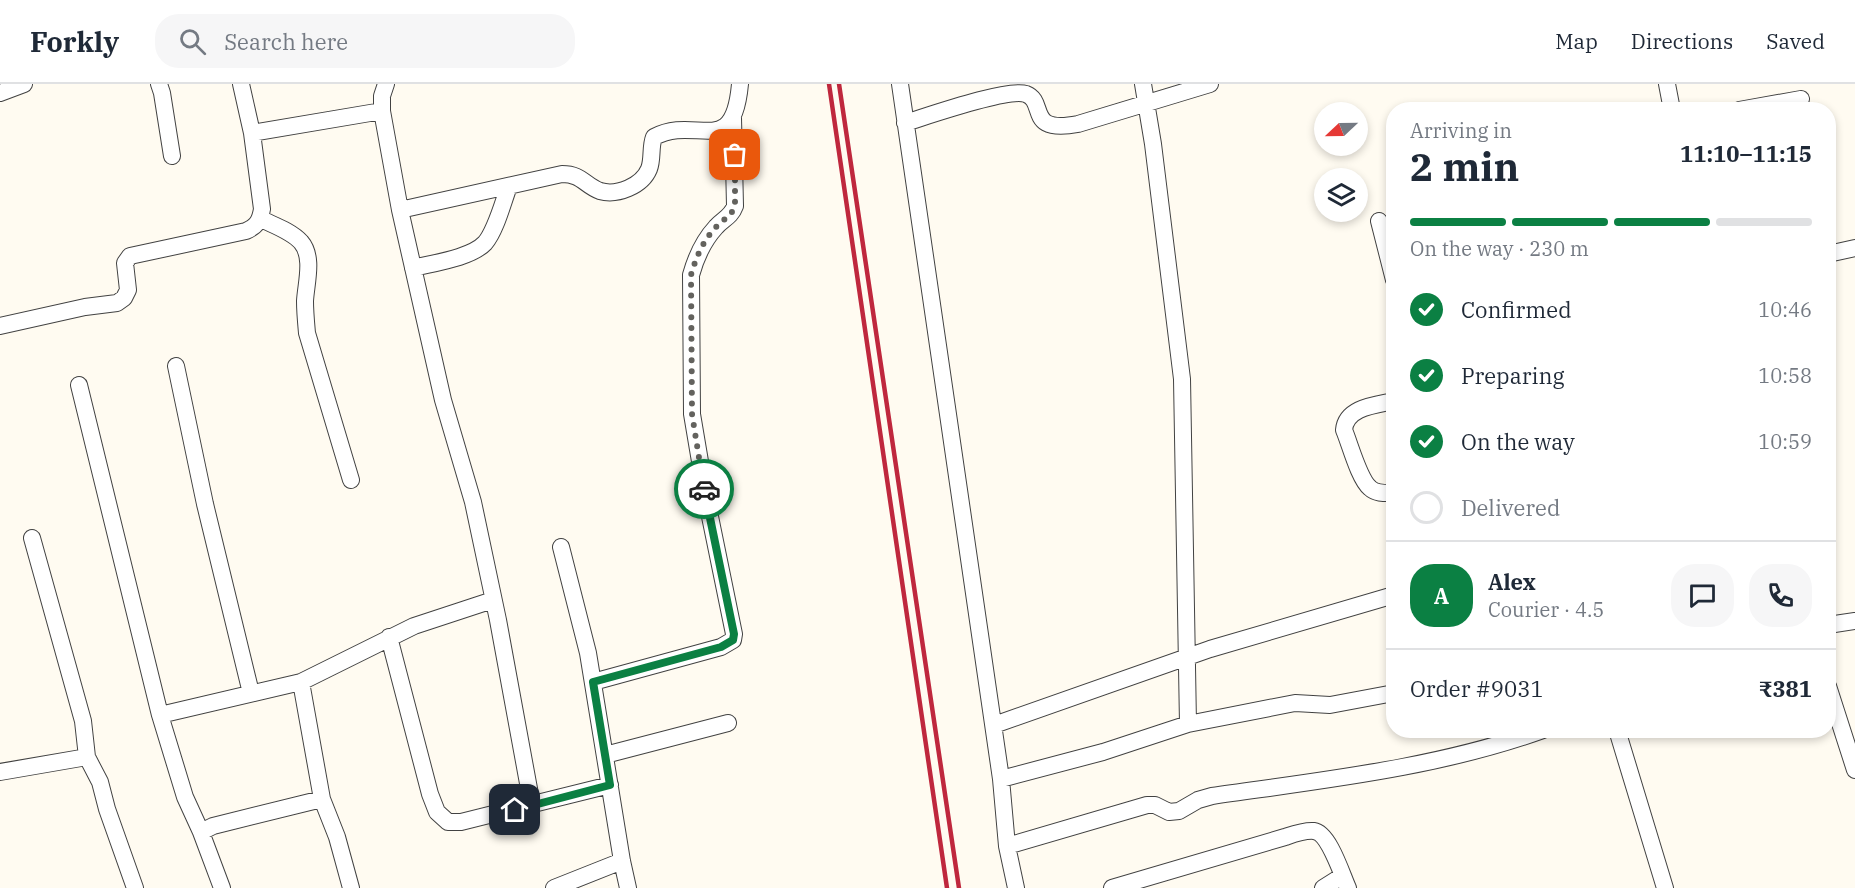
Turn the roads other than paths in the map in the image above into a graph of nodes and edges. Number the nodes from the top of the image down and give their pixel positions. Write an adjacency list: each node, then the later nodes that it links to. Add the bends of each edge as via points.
1 (24, 84): 10 (street)
2 (159, 84): 19 (street)
3 (241, 84): 18 (street)
4 (386, 84): 15 (street)
5 (740, 84): 16 (street)
6 (900, 84): 17 (street)
7 (1143, 84): 12 (street)
8 (1210, 84): 12 (street)
9 (1667, 84): 13 (street)
10 (0, 93)
11 (1801, 99): 14 (street)
12 (1146, 102): 17 (street, via 1061,127 1049,125 1040,117 1032,99 1017,94); 41 (street, via 1182,378)
13 (1670, 102)
14 (1784, 102)
15 (382, 111): 18 (street); 21 (street)
16 (733, 118): 20 (street, via 724,128 714,131 673,129 654,136 649,168 644,179 633,186 604,192 573,174); 43 (street, via 735,206 703,244 691,275 692,414 733,640 721,647)
17 (905, 123): 50 (street)
18 (252, 133): 22 (street)
19 (172, 156)
20 (509, 186): 21 (street); 27 (street, via 486,242 468,253)
21 (400, 210): 27 (street)
22 (261, 219): 28 (street, via 246,231 130,256 125,263 128,290 117,303); 32 (street, via 302,243 307,255 307,333)
23 (1379, 221): 25 (street)
24 (1855, 248): 26 (street)
25 (1386, 249)
26 (1836, 252)
27 (413, 268): 37 (street, via 443,400 473,502)
28 (0, 326)
29 (176, 366): 44 (street)
30 (79, 385): 47 (street)
31 (1386, 403): 33 (street, via 1357,410 1349,416 1344,430 1364,481 1371,490)
32 (351, 480)
33 (1386, 493)
34 (32, 538): 54 (street, via 83,721)
35 (561, 547): 43 (street)
36 (1386, 597): 41 (street)
37 (493, 600): 40 (street); 60 (street)
38 (1855, 621): 39 (street)
39 (1836, 624)
40 (389, 637): 42 (street); 60 (street, via 437,812 448,822 461,822)
41 (1187, 658): 49 (street); 50 (street)
42 (301, 682): 44 (street); 59 (street)
43 (593, 682): 53 (street)
44 (251, 693): 47 (street)
45 (1386, 694): 49 (street, via 1330,705 1295,703)
46 (1836, 711): 55 (street)
47 (160, 715): 61 (street, via 185,797)
48 (728, 723): 53 (street)
49 (1188, 724): 57 (street)
50 (994, 725): 57 (street)
51 (1519, 738): 62 (street, via 1486,749 1356,775 1212,796 1179,811 1147,805)
52 (1619, 738): 73 (street)
53 (605, 755): 58 (street)
54 (87, 757): 56 (street); 65 (street, via 100,782)
55 (1855, 770)
56 (0, 772)
57 (1001, 779): 62 (street)
58 (610, 785): 60 (street); 63 (street)
59 (322, 799): 61 (street); 67 (street)
60 (532, 806)
61 (201, 832): 66 (street)
62 (1008, 846): 70 (street)
63 (622, 861): 68 (street); 69 (street)
64 (1345, 882): 71 (street, via 1328,843 1315,831); 72 (street)
65 (135, 888)
66 (222, 888)
67 (351, 888)
68 (554, 888)
69 (628, 888)
70 (1016, 888)
71 (1112, 888)
72 (1323, 888)
73 (1665, 888)

